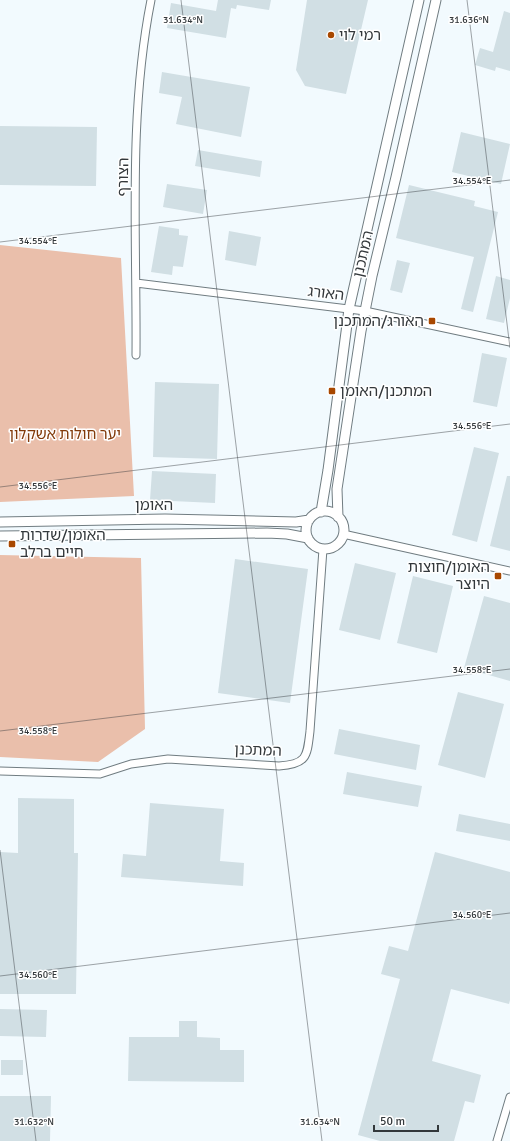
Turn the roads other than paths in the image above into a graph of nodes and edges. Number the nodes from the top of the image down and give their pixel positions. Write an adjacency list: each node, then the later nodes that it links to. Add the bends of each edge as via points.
1 (151, 0): 4 (street, הצורף, via 142,58 137,125)
2 (419, 0): 5 (street, המתכנן)
3 (436, 0): 6 (street, המתכנן)
4 (136, 284): 5 (street, האורג); 8 (street, הצורף)
5 (349, 309): 6 (street, האורג); 9 (street, המתכנן)
6 (365, 311): 7 (street, האורג); 10 (street, המתכנן, via 337,489)
7 (510, 342)
8 (136, 355)
9 (321, 512): 10 (street, via 330,512); 11 (street)
10 (338, 517): 13 (street)
11 (309, 520): 12 (street, האומן); 15 (street, via 306,529)
12 (0, 522)
13 (343, 534): 16 (street, via 334,546); 17 (street)
14 (0, 536): 15 (street, האומן, via 267,533)
15 (308, 538): 16 (street, via 312,544)
16 (323, 549): 18 (street, המתכנן, via 310,731 308,750 303,760 293,765 279,766 168,759 131,764 100,774)
17 (510, 571)
18 (0, 771)
19 (510, 1097): 20 (street)
20 (497, 1141)

